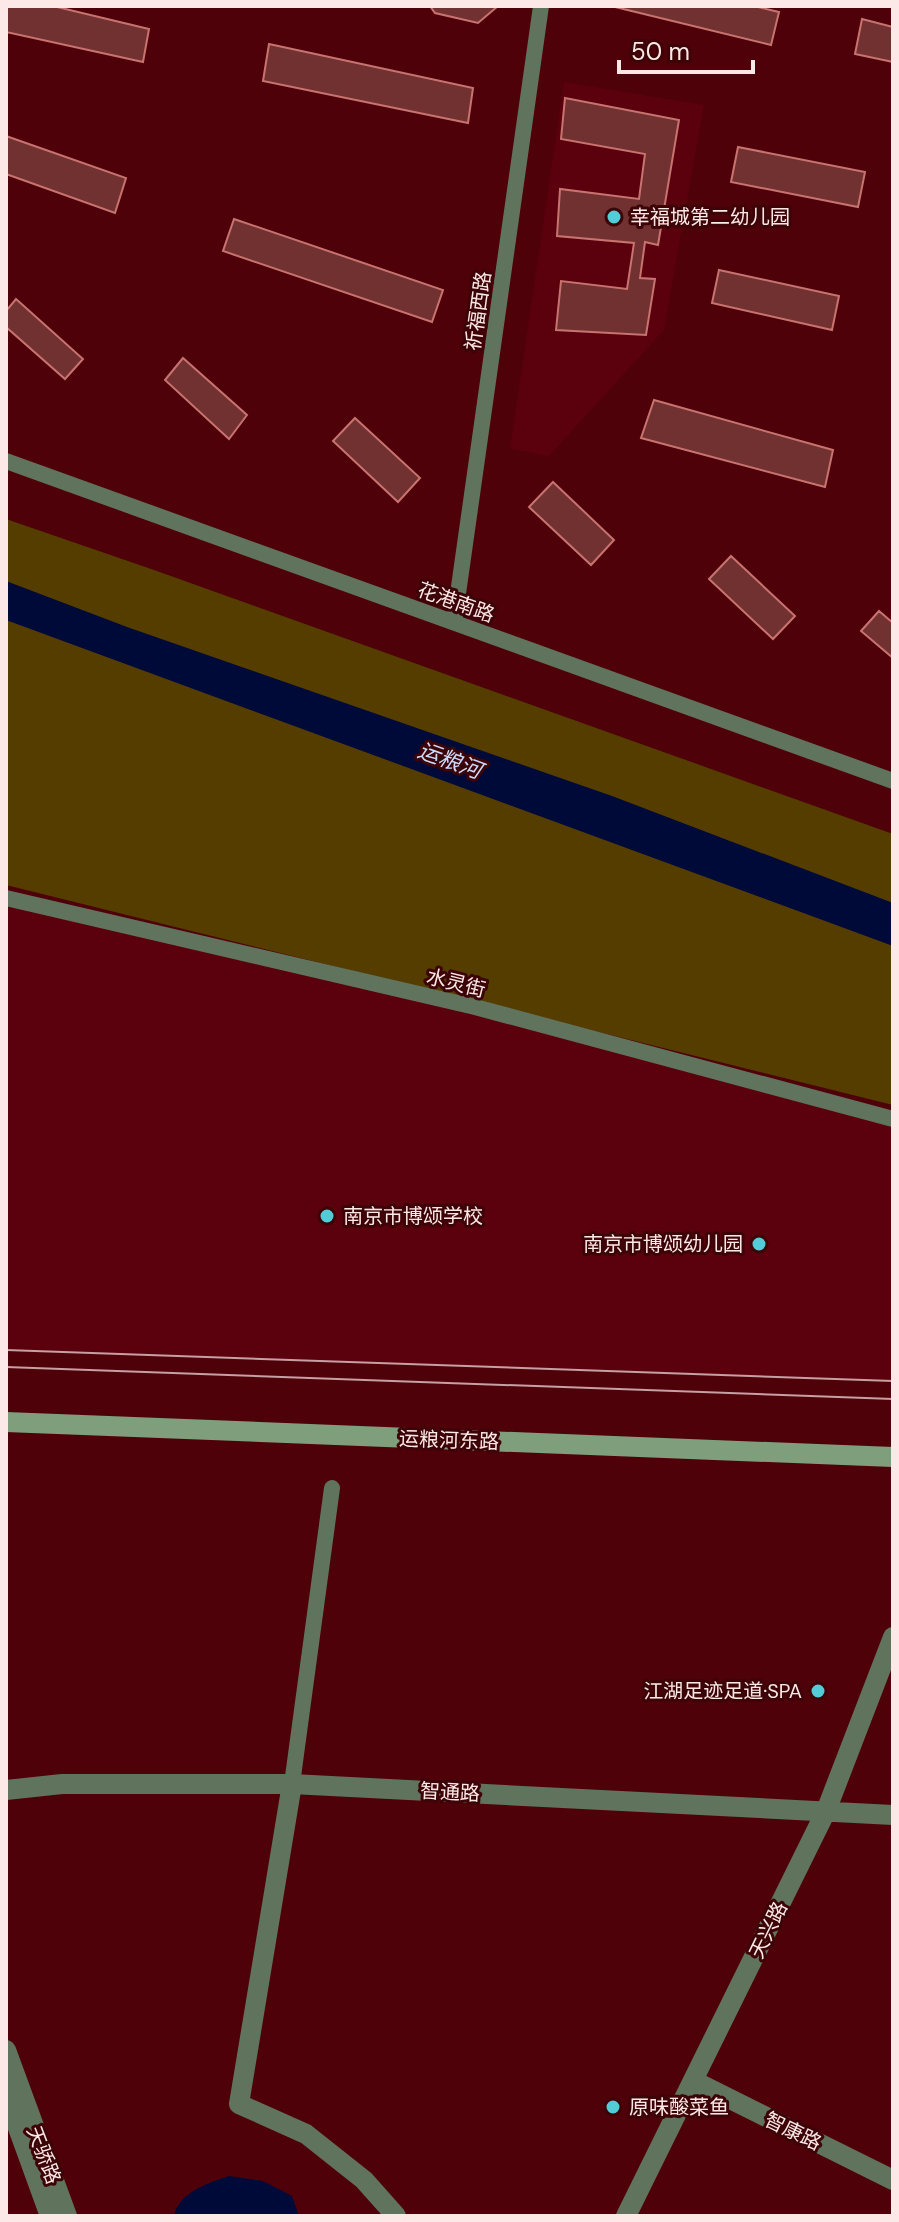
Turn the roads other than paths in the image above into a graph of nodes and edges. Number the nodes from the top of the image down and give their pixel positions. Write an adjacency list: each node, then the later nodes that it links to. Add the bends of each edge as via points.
1 (541, 6): 3 (street, 祈福西路)
2 (6, 461): 3 (street, 花港南路)
3 (454, 622): 4 (street, 花港南路)
4 (893, 781)
5 (6, 898): 6 (street, 水灵街, via 475,1007)
6 (893, 1119)
7 (6, 1422): 8 (main road, 运粮河东路)
8 (893, 1457)
9 (332, 1488): 11 (street)
10 (893, 1637): 13 (street, 天兴路)
11 (292, 1784): 12 (street, 智通路, via 62,1784); 13 (street, 智通路); 21 (street, via 239,2104 306,2134 364,2180)
12 (6, 1790)
13 (826, 1811): 14 (street, 智通路); 16 (street, 天兴路)
14 (893, 1815)
15 (6, 2050): 20 (street, 天骄路)
16 (694, 2081): 18 (street, 智康路); 22 (street, 天兴路)
17 (6, 2095): 19 (street, 天骄路)
18 (893, 2180)
19 (50, 2216)
20 (67, 2216)
21 (396, 2216)
22 (626, 2216)

